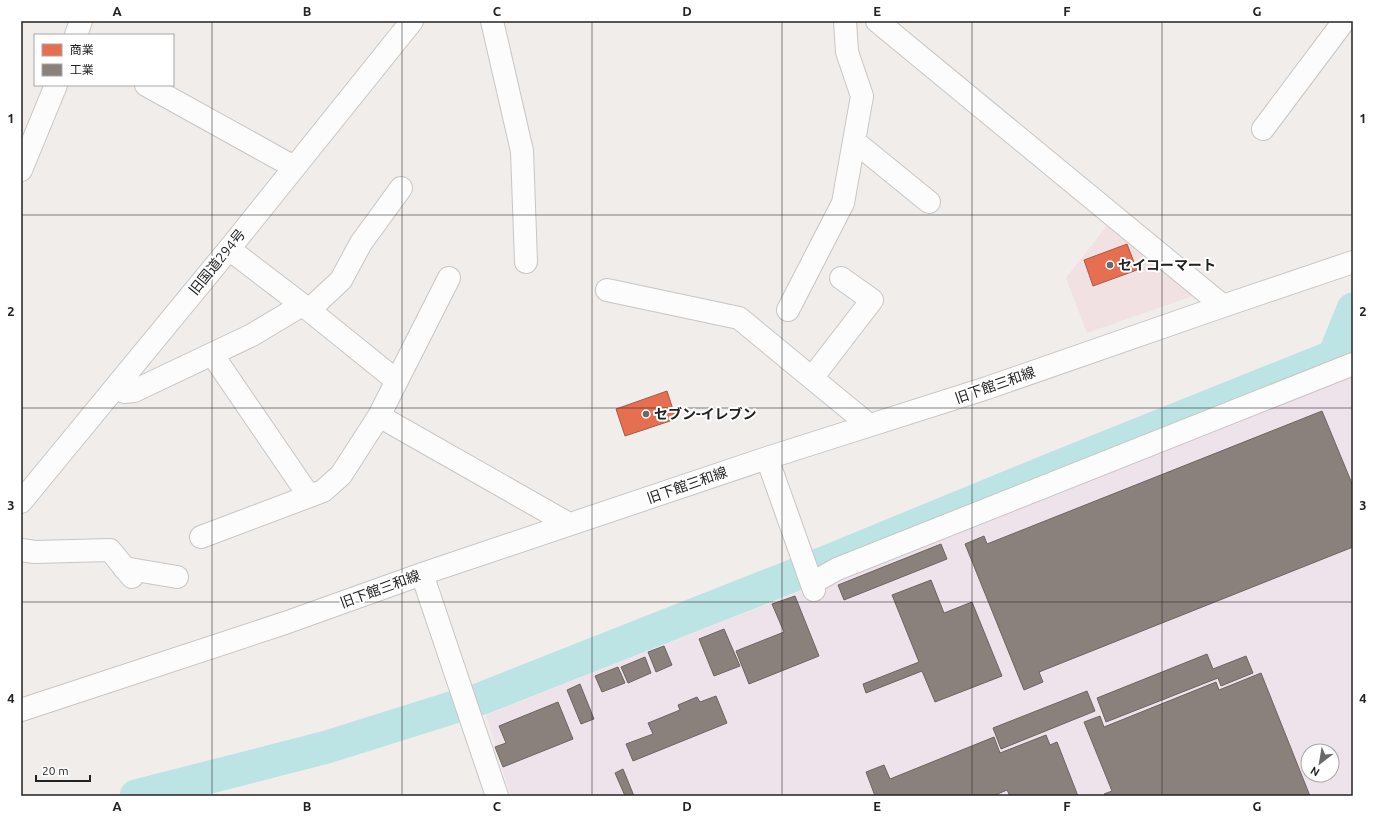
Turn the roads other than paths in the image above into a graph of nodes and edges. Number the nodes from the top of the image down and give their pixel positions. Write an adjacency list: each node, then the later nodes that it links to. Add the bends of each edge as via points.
1 (81, 21): 7 (street)
2 (412, 21): 13 (street, 旧国道294号)
3 (492, 21): 17 (street, via 522,151)
4 (845, 21): 11 (street, via 846,52 862,96)
5 (877, 21): 22 (street)
6 (1344, 21): 10 (street)
7 (76, 34)
8 (56, 86): 12 (street)
9 (148, 86): 13 (street)
10 (1263, 129)
11 (854, 141): 15 (street); 24 (street, via 843,203)
12 (23, 160)
13 (294, 167): 16 (street, 旧国道294号)
14 (401, 188): 23 (street, via 361,243 341,280)
15 (929, 202)
16 (229, 249): 23 (street); 36 (street, 旧国道294号)
17 (526, 262)
18 (1353, 262): 22 (street, 旧下館三和線)
19 (449, 278): 30 (street)
20 (841, 278): 29 (street, via 872,300)
21 (607, 290): 29 (street, via 739,318)
22 (1223, 306): 33 (street, 旧下館三和線, via 987,388)
23 (306, 308): 25 (street); 30 (street)
24 (788, 310)
25 (212, 354): 28 (street); 35 (street)
26 (154, 356): 28 (street)
27 (1353, 364): 34 (street, via 810,578)
28 (174, 372): 31 (street, via 134,391)
29 (812, 378): 33 (street)
30 (397, 381): 32 (street)
31 (124, 392)
32 (379, 416): 35 (street, via 341,475 323,491); 37 (street)
33 (869, 425): 34 (street, 旧下館三和線)
34 (767, 458): 37 (street, 旧下館三和線)
35 (309, 496): 38 (street)
36 (21, 502)
37 (570, 524): 40 (street, 旧下館三和線)
38 (202, 537)
39 (21, 550): 41 (street, via 110,550 128,573)
40 (422, 574): 42 (street, 旧下館三和線, via 285,623); 43 (street)
41 (177, 577)
42 (21, 710)
43 (491, 791)

